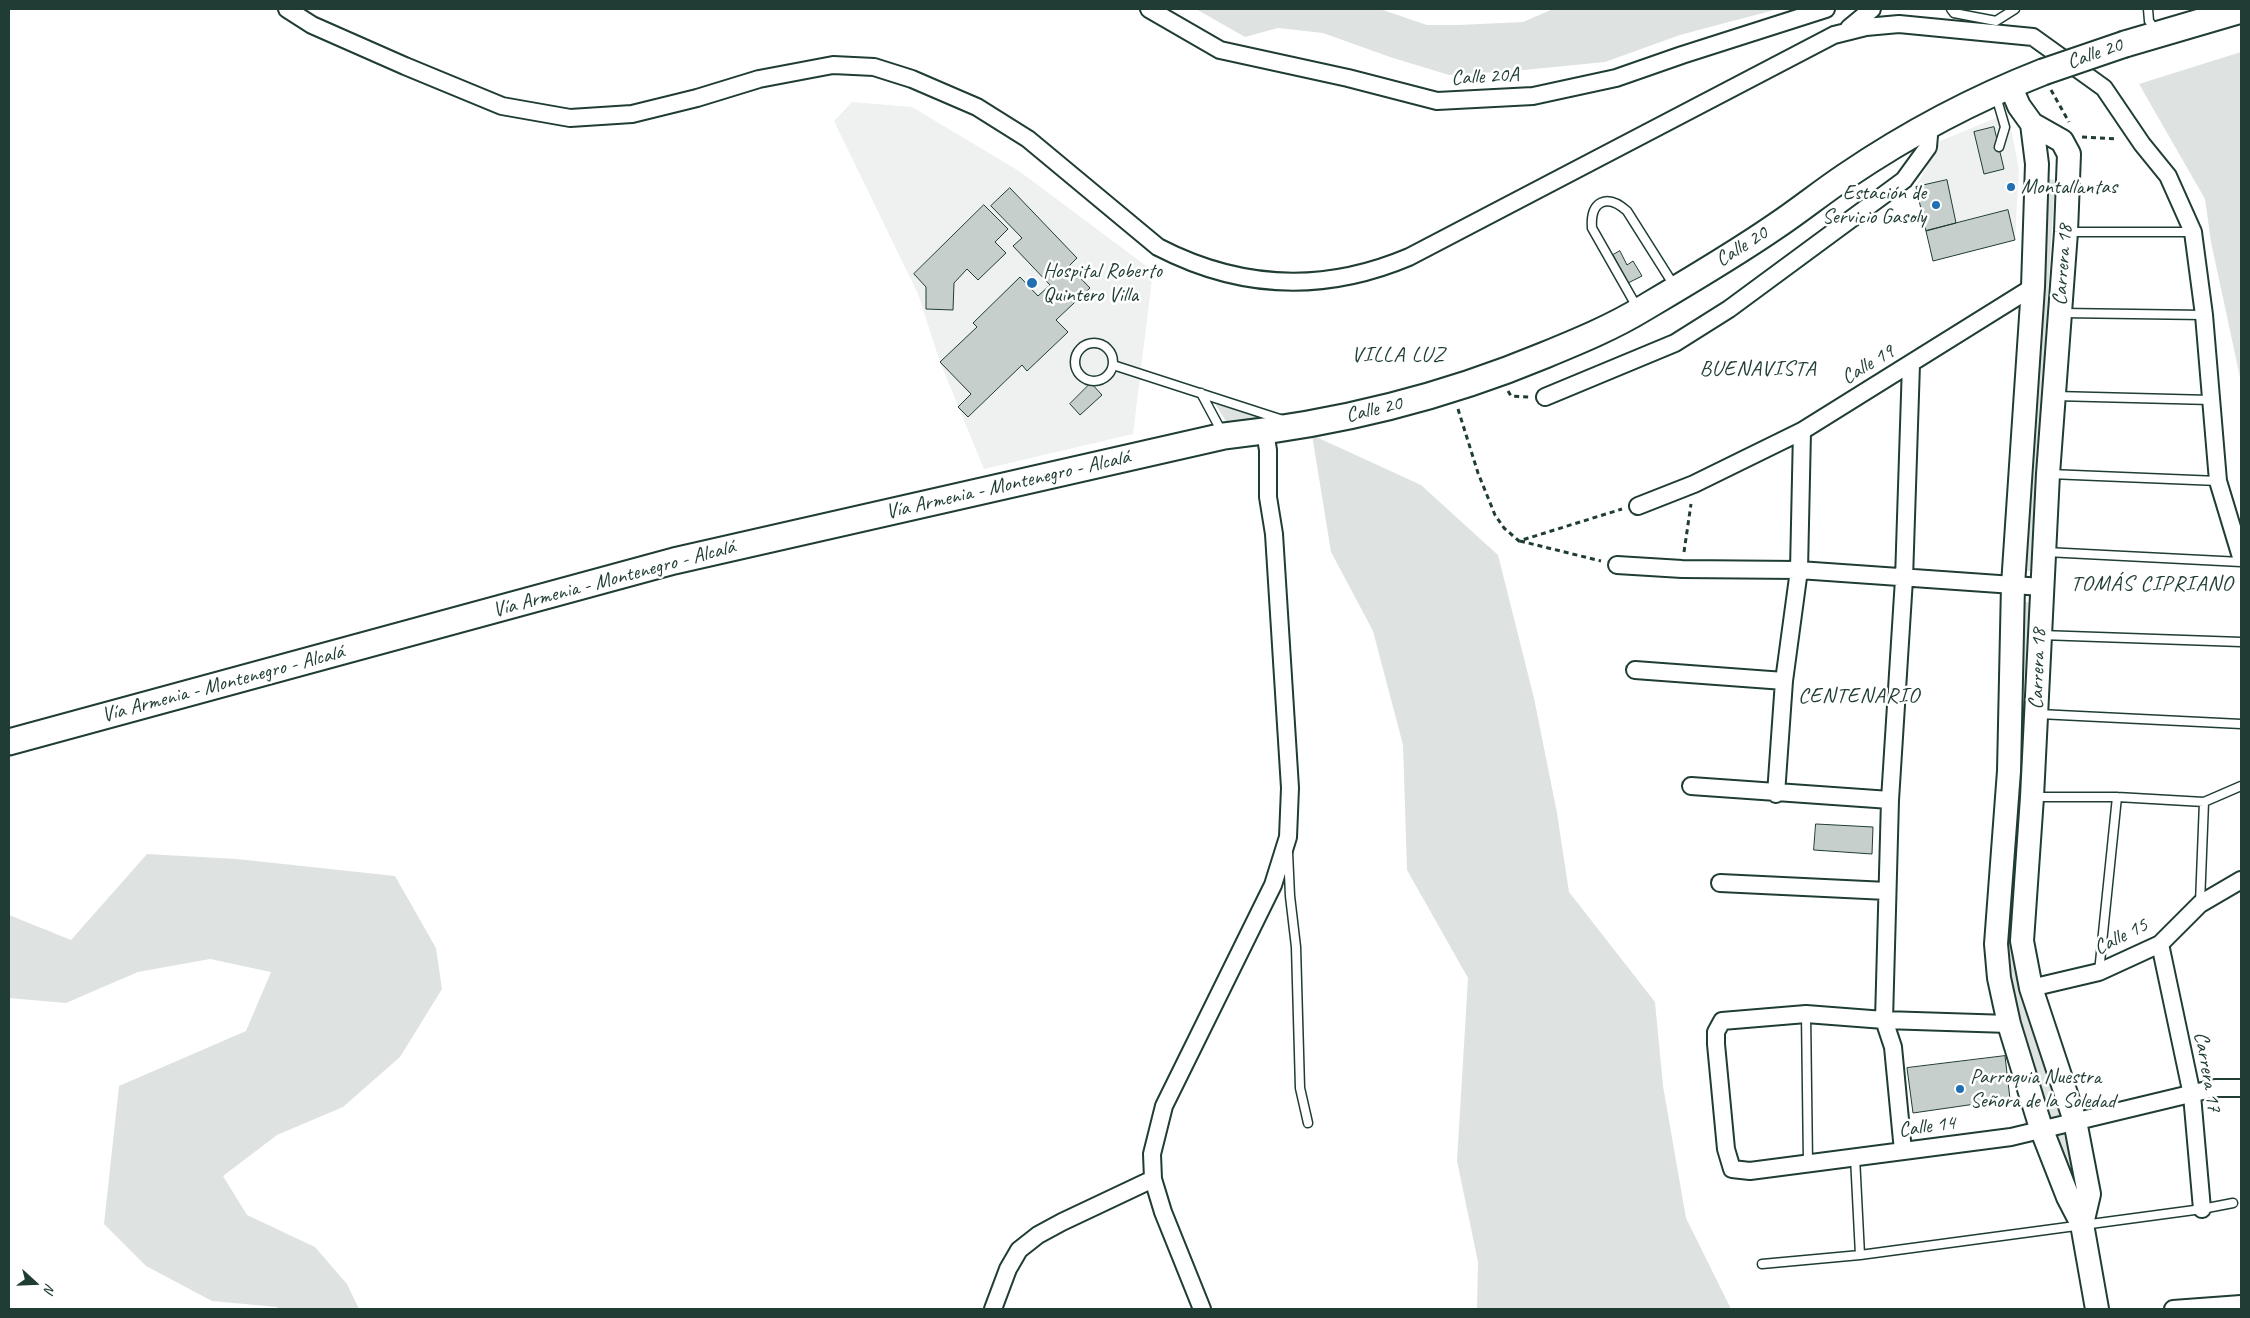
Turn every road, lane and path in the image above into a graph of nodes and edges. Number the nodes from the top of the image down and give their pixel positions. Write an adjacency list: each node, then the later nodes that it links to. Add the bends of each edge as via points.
1 (287, 9): 9 (street, via 312,25 502,106 570,118 632,114 698,98 759,78 833,65 874,67 912,79 977,107 1028,138 1158,247 1213,270 1291,284 1350,276 1384,268 1409,257)
2 (1149, 9): 3 (street, Calle 20A, via 1220,50 1437,100 1533,96 1616,78)
3 (1826, 9)
4 (1872, 9): 9 (street)
5 (1951, 9): 6 (lane, via 1954,13 1996,21)
6 (2015, 9)
7 (2148, 9): 10 (lane, via 2148,21)
8 (2241, 10): 10 (main road, Calle 20)
9 (1846, 31): 16 (street, via 1899,24 2033,37 2104,88)
10 (2158, 33): 11 (main road, Calle 20, bridge, via 2125,44)
11 (2047, 80): 12 (main road, Calle 20); 15 (path)
12 (2003, 88): 13 (main road, Calle 20); 14 (main road, Carrera 18); 17 (lane, via 2006,127)
13 (1930, 124): 21 (main road, Calle 20); 30 (street, via 1928,147 1904,180 1729,309 1675,343)
14 (2032, 124): 15 (main road, Carrera 18); 20 (main road, Carrera 18, via 2037,164)
15 (2070, 139): 16 (path, via 2129,140); 18 (main road, Carrera 18)
16 (2142, 144): 19 (street, via 2168,176)
17 (1999, 147)
18 (2066, 232): 19 (lane); 23 (main road, Carrera 18)
19 (2193, 232): 24 (street)
20 (2033, 287): 25 (street, Calle 19); 48 (main road, Carrera 18)
21 (1676, 288): 22 (main road, Calle 20); 22 (lane, via 1627,211 1617,202 1606,201 1596,206 1591,215 1592,228)
22 (1639, 311): 27 (main road, Calle 20, via 1568,346)
23 (2060, 313): 24 (lane); 29 (main road, Carrera 18)
24 (2204, 316): 31 (street)
25 (1911, 364): 33 (street, Calle 19); 47 (street)
26 (1113, 365): 26 (lane, via 1112,354 1107,347 1092,343 1080,350 1075,363 1080,376 1094,382 1108,376); 28 (lane)
27 (1447, 391): 32 (main road, Calle 20, via 1375,411); 40 (path, via 1460,412 1478,474 1495,515)
28 (1201, 394): 32 (lane); 35 (lane)
29 (2053, 396): 31 (lane); 36 (main road, Carrera 18)
30 (1545, 397)
31 (2211, 400): 37 (street)
32 (1301, 426): 34 (main road, Calle 20)
33 (1802, 431): 38 (street, Calle 19); 46 (street)
34 (1265, 432): 35 (main road, Calle 20); 64 (street, via 1290,788)
35 (1224, 436): 56 (main road, Vía Armenia - Montenegro - Alcalá, via 674,561)
36 (2048, 474): 37 (lane); 41 (main road, Carrera 18)
37 (2218, 481): 42 (street)
38 (1694, 484): 39 (street, Calle 19); 45 (path)
39 (1638, 506): 40 (path)
40 (1519, 541): 44 (path)
41 (2044, 552): 43 (lane); 49 (main road, Carrera 18)
42 (2241, 557)
43 (2241, 562)
44 (1617, 565): 45 (street)
45 (1682, 569): 46 (street)
46 (1799, 570): 47 (street); 53 (street)
47 (1904, 579): 48 (street); 62 (street)
48 (2013, 585): 49 (street); 74 (main road, Carrera 18, via 2009,772 1996,944)
49 (2042, 587): 50 (main road, Carrera 18)
50 (2040, 635): 51 (lane); 54 (main road, Carrera 18)
51 (2241, 642)
52 (1635, 670): 53 (street)
53 (1784, 682): 59 (street)
54 (2037, 714): 55 (lane); 60 (main road, Carrera 18)
55 (2241, 724)
56 (9, 742)
57 (1691, 786): 59 (street)
58 (2241, 786): 63 (lane)
59 (1776, 794): 62 (street)
60 (2032, 796): 61 (lane); 71 (main road, Carrera 18, via 2022,941)
61 (2117, 797): 63 (lane); 70 (lane)
62 (1890, 800): 67 (street)
63 (2204, 802): 68 (lane)
64 (1288, 837): 78 (lane, via 1296,947 1300,1088); 83 (street, via 1273,885 1164,1106 1152,1154)
65 (2241, 880): 68 (street, Calle 15)
66 (1720, 883): 67 (street)
67 (1887, 890): 73 (street)
68 (2200, 904): 69 (street, Calle 15)
69 (2160, 944): 70 (street, Calle 15); 76 (street, Carrera 17)
70 (2099, 972): 71 (street, Calle 15)
71 (2031, 988): 77 (main road, Carrera 18)
72 (1806, 1014): 73 (street); 82 (lane); 82 (street, Calle 14, via 1722,1021 1716,1032 1726,1149 1732,1169 1750,1171)
73 (1884, 1020): 74 (street); 80 (street, via 1892,1048)
74 (2009, 1024): 79 (main road, Carrera 18)
75 (2241, 1088): 76 (street, Calle 14, via 2215,1088)
76 (2192, 1095): 77 (street, Calle 14); 85 (street, Carrera 17)
77 (2075, 1121): 79 (street, Calle 14); 86 (main road, Carrera 18, via 2089,1194)
78 (1308, 1123)
79 (2041, 1128): 80 (street, Calle 14, via 2011,1137); 86 (main road, Carrera 18)
80 (1903, 1151): 81 (street, Calle 14)
81 (1855, 1157): 82 (street, Calle 14); 87 (lane)
82 (1808, 1163)
83 (1153, 1179): 90 (street, via 1062,1222 1019,1250); 91 (street, via 1162,1212)
84 (2233, 1203): 85 (lane)
85 (2202, 1209): 86 (lane)
86 (2082, 1224): 87 (lane); 92 (main road, Carrera 18)
87 (1860, 1255): 88 (lane)
88 (1762, 1264)
89 (2241, 1304): 93 (street)
90 (993, 1309)
91 (1202, 1309)
92 (2097, 1309)
93 (2173, 1309)

